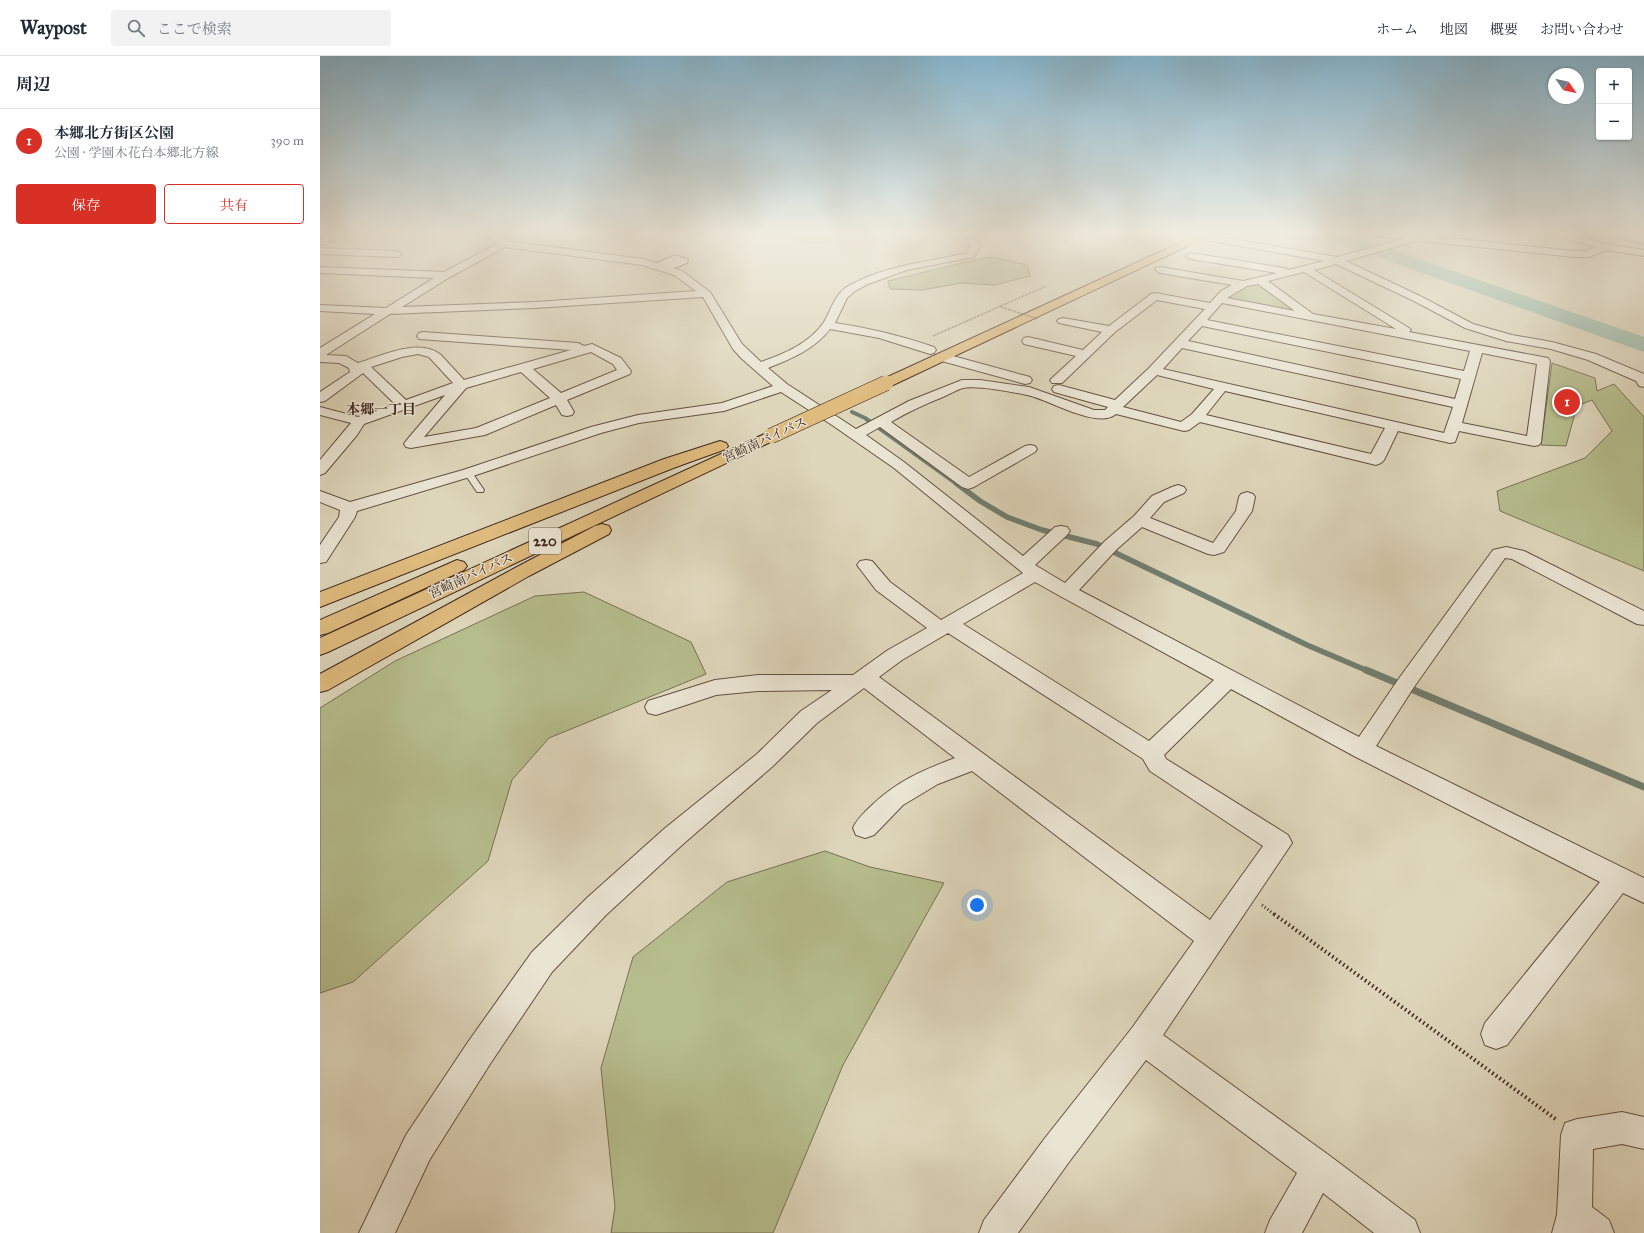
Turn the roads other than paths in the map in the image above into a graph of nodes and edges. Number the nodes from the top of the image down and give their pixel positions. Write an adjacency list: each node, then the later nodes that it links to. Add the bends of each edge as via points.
1 (425, 288): 13 (street)
2 (698, 288): 10 (street)
3 (855, 288): 17 (street, via 838,305)
4 (1069, 288): 25 (highway, 宮崎南バイパス / 220)
5 (1081, 288): 28 (highway, 宮崎南バイパス / 220)
6 (1236, 288): 11 (street, via 1226,293)
7 (1271, 288): 14 (street)
8 (1337, 288): 20 (street)
9 (1395, 288): 37 (street, via 1470,326 1592,357 1620,367 1641,378)
10 (706, 294): 13 (street, via 535,306); 32 (street, via 737,346)
11 (1217, 303): 14 (street); 16 (street); 18 (street, via 1155,296)
12 (320, 308): 13 (street)
13 (387, 311): 26 (street)
14 (1312, 318): 20 (street)
15 (1063, 320): 18 (street)
16 (1200, 322): 22 (street); 34 (street)
17 (827, 325): 25 (street, via 862,329); 32 (street, via 812,342)
18 (1111, 330): 27 (street)
19 (423, 336): 23 (street)
20 (1416, 336): 24 (street)
21 (1028, 341): 27 (street)
22 (1178, 343): 33 (street); 45 (street)
23 (592, 348): 31 (street); 42 (street, via 618,361 625,372)
24 (1477, 348): 34 (street); 54 (street, via 1544,361 1534,442)
25 (930, 350): 35 (highway, 宮崎南バイパス / 220)
26 (320, 353)
27 (1085, 354): 36 (street)
28 (942, 357): 35 (highway, 宮崎南バイパス / 220); 44 (street)
29 (320, 358): 41 (street, via 342,360 355,366 357,373)
30 (980, 362): 36 (street)
31 (523, 367): 38 (street); 42 (street)
32 (759, 367): 39 (street)
33 (1154, 371): 40 (street); 44 (street)
34 (1468, 376): 45 (street)
35 (880, 379): 57 (highway, 宮崎南バイパス / 220, bridge)
36 (1057, 380): 44 (street)
37 (1644, 383)
38 (461, 385): 42 (street, via 411,444 480,432); 43 (street); 43 (street, via 432,354 422,350 413,350 364,368)
39 (782, 387): 52 (street, via 724,407); 55 (street)
40 (1222, 387): 48 (street); 53 (street)
41 (320, 398)
42 (559, 399): 47 (street)
43 (403, 404): 49 (street)
44 (1118, 404): 48 (street, via 1184,427); 51 (street, via 1108,413 1097,415 1038,393 980,384 962,384)
45 (1460, 404): 54 (street)
46 (320, 411): 49 (street, via 341,414 345,418)
47 (567, 412)
48 (1197, 416): 53 (street, via 1376,460)
49 (359, 421): 58 (street)
50 (606, 421): 52 (street)
51 (881, 421): 55 (street); 56 (street, via 968,484)
52 (622, 423): 59 (street)
53 (1393, 426): 54 (street, via 1450,439)
54 (1454, 426)
55 (855, 435): 69 (street, via 899,465)
56 (1030, 449)
57 (727, 450): 71 (highway, via 670,463); 74 (highway, 宮崎南バイパス / 220); 75 (highway, 宮崎南バイパス / 220); 78 (highway, via 670,494 522,572)
58 (320, 470)
59 (468, 473): 60 (lane); 64 (street)
60 (480, 490)
61 (1178, 490): 65 (street, via 1158,499)
62 (320, 496): 64 (street)
63 (1247, 497): 65 (street, via 1244,511 1214,550)
64 (349, 508): 67 (street, via 347,517)
65 (1140, 520): 70 (street, via 1107,548)
66 (1059, 534): 69 (street)
67 (320, 558)
68 (866, 565): 73 (street, via 882,586)
69 (1029, 570): 70 (street); 73 (street)
70 (1068, 592): 76 (street)
71 (320, 600)
72 (1644, 619): 80 (street, via 1518,555 1506,552 1499,554)
73 (945, 626): 77 (street, via 895,655); 81 (street)
74 (320, 628)
75 (320, 647)
76 (1229, 679): 80 (street); 81 (street)
77 (860, 680): 79 (street, via 758,683 722,687); 82 (street); 92 (street, via 809,717 765,760 673,837 597,906 542,962 418,1147)
78 (320, 684)
79 (656, 707)
80 (1362, 750): 84 (street)
81 (1151, 753): 86 (street, via 1158,765 1279,843)
82 (974, 760): 83 (street, via 930,777 895,798); 86 (street)
83 (865, 828)
84 (1618, 879): 85 (street); 87 (street)
85 (1644, 891)
86 (1213, 939): 88 (street)
87 (1496, 1034)
88 (1143, 1039): 90 (street); 93 (street)
89 (1644, 1133): 91 (street, via 1622,1128 1577,1134)
90 (1318, 1168): 94 (street); 95 (street)
91 (1580, 1227)
92 (377, 1233)
93 (997, 1233)
94 (1283, 1233)
95 (1402, 1233)

